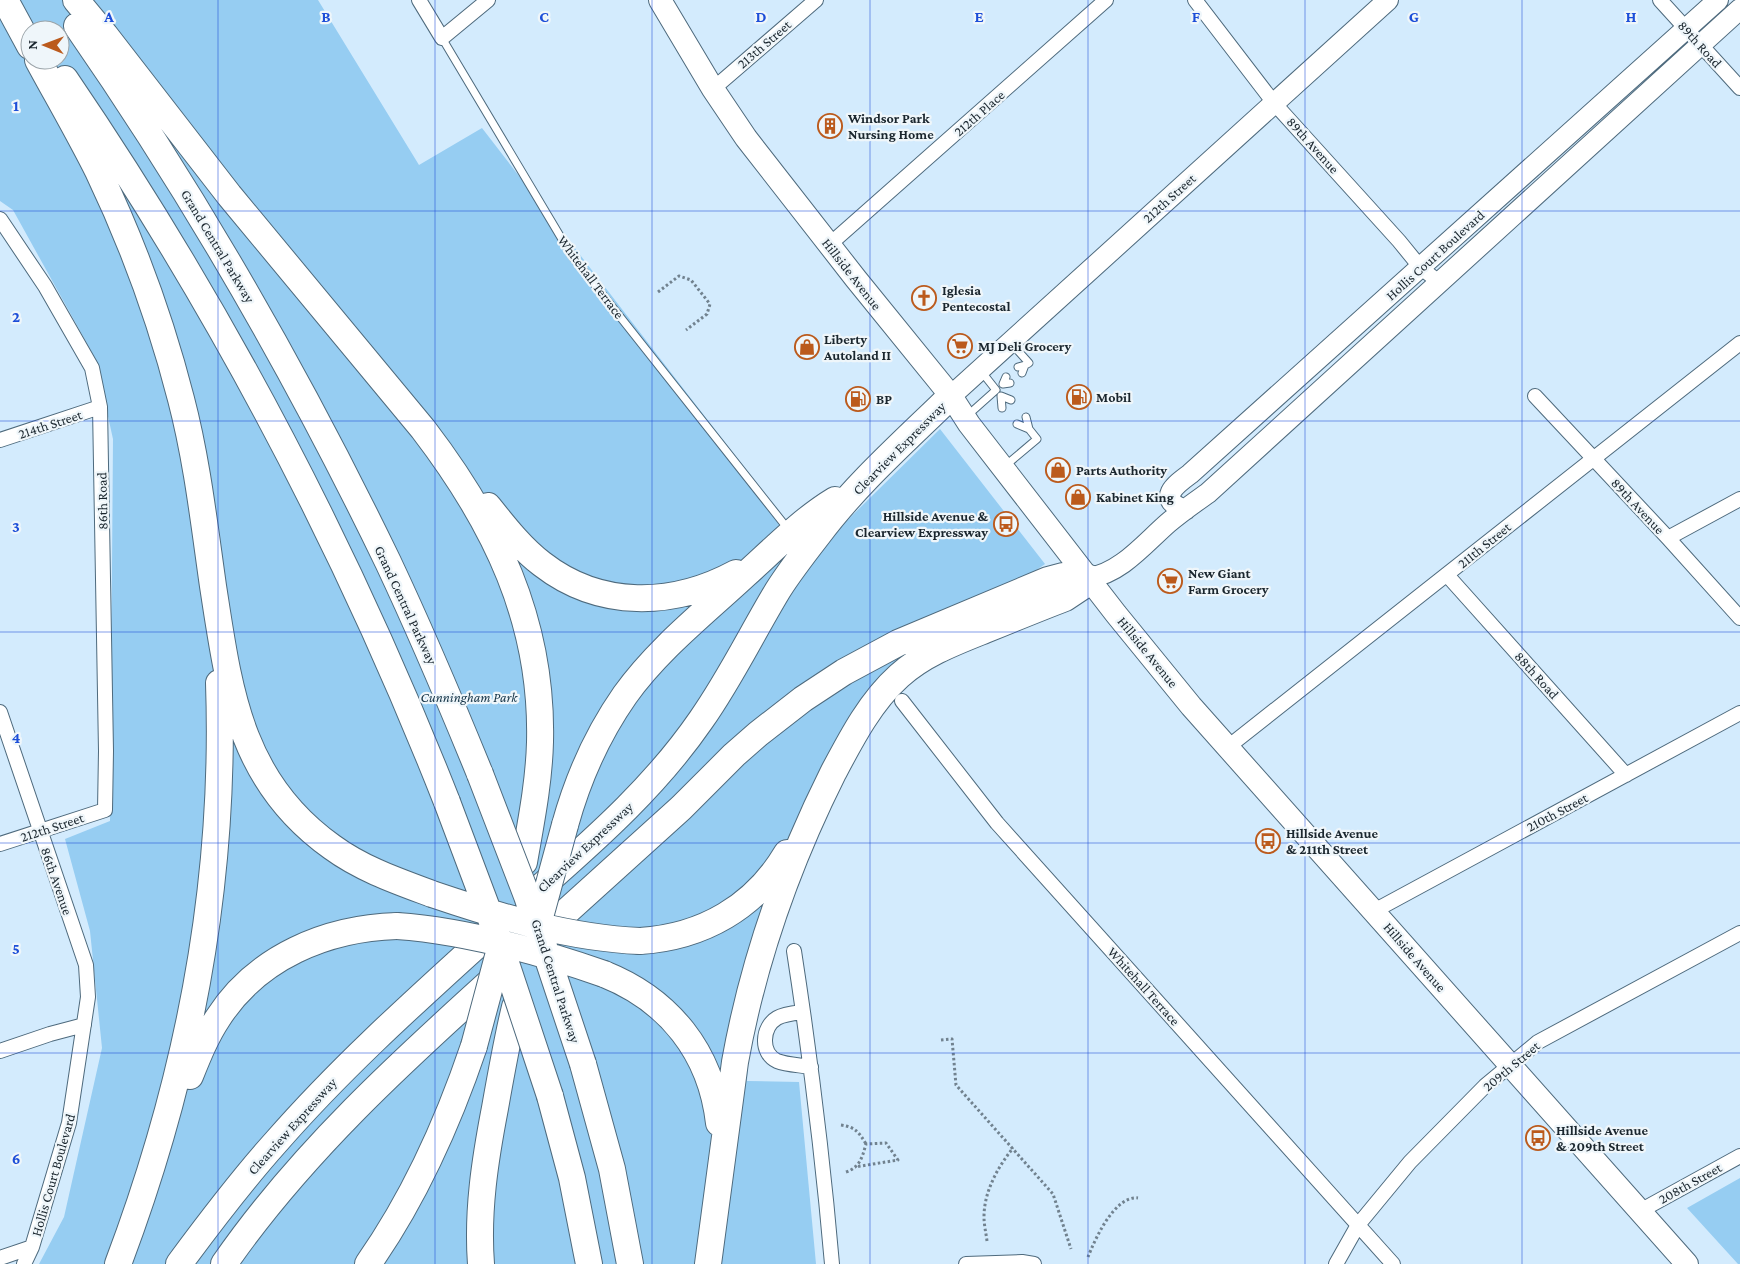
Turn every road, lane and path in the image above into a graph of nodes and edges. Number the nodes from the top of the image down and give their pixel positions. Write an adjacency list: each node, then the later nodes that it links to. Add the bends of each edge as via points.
1 (5, 0): 16 (highway)
2 (10, 0): 15 (highway)
3 (59, 0): 108 (highway, Grand Central Parkway, bridge, via 190,198 280,352 341,468 438,673 527,896 583,1064 612,1169)
4 (76, 0): 52 (highway, via 229,195)
5 (420, 0): 18 (street, Whitehall Terrace)
6 (488, 0): 18 (street)
7 (660, 0): 23 (main road, Hillside Avenue)
8 (816, 0): 23 (street, 213th Street)
9 (1106, 0): 30 (street, 212th Place)
10 (1195, 0): 24 (street, 89th Avenue)
11 (1388, 0): 24 (main road, 212th Street)
12 (1660, 0): 17 (street, 89th Road)
13 (1718, 0): 17 (main road, Hollis Court Boulevard)
14 (1740, 9): 19 (main road, Hollis Court Boulevard)
15 (24, 20)
16 (20, 28)
17 (1686, 28): 19 (street, 89th Road); 25 (main road, Hollis Court Boulevard)
18 (442, 38): 61 (lane, Whitehall Terrace, via 572,256)
19 (1701, 45): 22 (street, 89th Road); 26 (main road, Hollis Court Boulevard)
20 (43, 70): 63 (highway, via 97,170 159,322 191,443)
21 (59, 70): 107 (highway, bridge, via 128,173 187,270 273,424 374,626 425,744 494,927 550,1096 572,1178)
22 (1740, 88)
23 (713, 89): 30 (main road, Hillside Avenue, via 746,138)
24 (1274, 103): 31 (street, 89th Avenue); 35 (main road, 212th Street)
25 (1586, 119): 26 (main road); 27 (main road, Hollis Court Boulevard)
26 (1603, 134): 28 (main road, Hollis Court Boulevard)
27 (1511, 186): 28 (main road); 31 (main road, Hollis Court Boulevard)
28 (1528, 202): 32 (main road, Hollis Court Boulevard)
29 (0, 219): 46 (street, 86th Road, via 45,286 92,368)
30 (829, 245): 43 (main road, Hillside Avenue)
31 (1421, 268): 32 (street, 89th Avenue); 37 (main road, Hollis Court Boulevard)
32 (1439, 282): 38 (main road, Hollis Court Boulevard)
33 (658, 292): 34 (path, via 679,276 691,280 710,304 707,314)
34 (686, 330)
35 (1010, 342): 39 (lane, via 1029,363); 40 (main road, 212th Street)
36 (1740, 342): 56 (street, 211th Street)
37 (1329, 349): 38 (main road); 48 (main road, Hollis Court Boulevard)
38 (1349, 365): 54 (main road, Hollis Court Boulevard)
39 (1022, 368)
40 (980, 369): 42 (lane); 43 (main road, 212th Street)
41 (1006, 382): 42 (lane)
42 (998, 393): 45 (lane); 47 (lane); 49 (lane)
43 (951, 396): 49 (main road, Hillside Avenue); 58 (highway, Clearview Expressway)
44 (1535, 396): 56 (street, 89th Avenue)
45 (1011, 400)
46 (100, 407): 55 (street, 214th Street); 73 (street, 86th Road)
47 (1002, 408)
48 (1257, 414): 54 (main road); 60 (main road, Hollis Court Boulevard, via 1172,488 1172,502)
49 (965, 417): 57 (main road, Hillside Avenue)
50 (1026, 417): 53 (lane)
51 (1017, 424): 53 (lane)
52 (422, 429): 61 (highway, via 528,553 569,581 600,593 646,599 690,593 724,580); 105 (highway, bridge, via 484,520 510,574 527,625 538,687 540,742 535,799 524,862 474,1046 430,1157 397,1219)
53 (1029, 429): 57 (lane, via 1037,439)
54 (1276, 430): 60 (main road, Hollis Court Boulevard)
55 (0, 440)
56 (1594, 458): 62 (street, 89th Avenue); 64 (street, 211th Street)
57 (1003, 468): 65 (main road, Hillside Avenue)
58 (860, 486): 61 (highway, via 817,511); 103 (highway, Clearview Expressway, via 794,568 716,698 647,788 611,825 346,1068 276,1141)
59 (1740, 499): 62 (street)
60 (1185, 510): 65 (main road, Hollis Court Boulevard, via 1120,565 1100,576)
61 (791, 534): 106 (highway, bridge, via 666,648 626,694 582,772 506,1046 484,1173)
62 (1668, 538): 66 (street, 89th Avenue)
63 (211, 568): 71 (highway, bridge, via 231,693 250,747 267,779 290,809 330,846 379,874 432,894 541,926 604,938 640,941 690,933 726,916 754,895 771,876); 92 (highway, via 218,650 219,740 210,896 186,1036)
64 (1447, 575): 70 (street, 211th Street); 72 (street, 88th Road)
65 (1088, 578): 70 (main road, Hillside Avenue); 71 (highway, via 1083,586 1066,598 945,647 911,667 876,702); 104 (highway, via 1063,576 1050,579 926,630 844,672 780,716 384,1081 303,1165)
66 (1740, 618)
67 (902, 701): 95 (street, Whitehall Terrace, via 998,823)
68 (0, 712): 74 (street, 86th Avenue)
69 (1740, 713): 72 (street, 210th Street)
70 (1228, 747): 76 (main road, Hillside Avenue)
71 (841, 759): 89 (highway, via 794,861 758,960 740,1030)
72 (1626, 775): 76 (street, 210th Street)
73 (105, 810): 74 (street, 212th Street)
74 (40, 832): 75 (street, 212th Street); 80 (street, 86th Avenue, via 86,965 88,997)
75 (0, 844)
76 (1374, 911): 83 (main road, Hillside Avenue)
77 (1740, 933): 83 (street, 209th Street, via 1538,1042)
78 (794, 951): 79 (street)
79 (803, 1012): 84 (street); 84 (street, via 777,1018 768,1027 765,1043 769,1055 775,1060)
80 (84, 1025): 82 (street); 97 (street, Hollis Court Boulevard, via 70,1123)
81 (941, 1040): 87 (path, via 952,1039 956,1085)
82 (0, 1051)
83 (1510, 1065): 94 (main road, Hillside Avenue); 95 (street, 209th Street, via 1410,1162)
84 (811, 1067): 110 (street)
85 (841, 1125): 86 (path, via 858,1131)
86 (866, 1144): 90 (path); 90 (path, via 886,1143 898,1160)
87 (1013, 1148): 96 (path, via 997,1168 986,1201 984,1217); 98 (path, via 1053,1194)
88 (1740, 1156): 94 (street, 208th Street)
89 (720, 1164): 92 (highway, bridge, via 720,1125 713,1090 692,1044 659,1006 634,988 604,974 556,959 467,936 397,926 346,932 316,941 285,956 245,986 230,1002 199,1052); 109 (highway)
90 (856, 1167): 91 (path)
91 (846, 1172)
92 (148, 1183): 102 (highway)
93 (1138, 1198): 99 (path, via 1125,1201 1107,1219)
94 (1640, 1211): 115 (main road, Hillside Avenue)
95 (1358, 1225): 113 (street, 209th Street); 114 (street, Whitehall Terrace)
96 (988, 1241)
97 (32, 1247): 100 (street); 101 (street, Hollis Court Boulevard)
98 (1071, 1249)
99 (1088, 1257)
100 (0, 1258)
101 (24, 1264)
102 (118, 1264)
103 (179, 1264)
104 (224, 1264)
105 (368, 1264)
106 (481, 1264)
107 (589, 1264)
108 (630, 1264)
109 (708, 1264)
110 (832, 1264)
111 (966, 1264): 112 (street)
112 (1034, 1264)
113 (1336, 1264)
114 (1393, 1264)
115 (1687, 1264)

